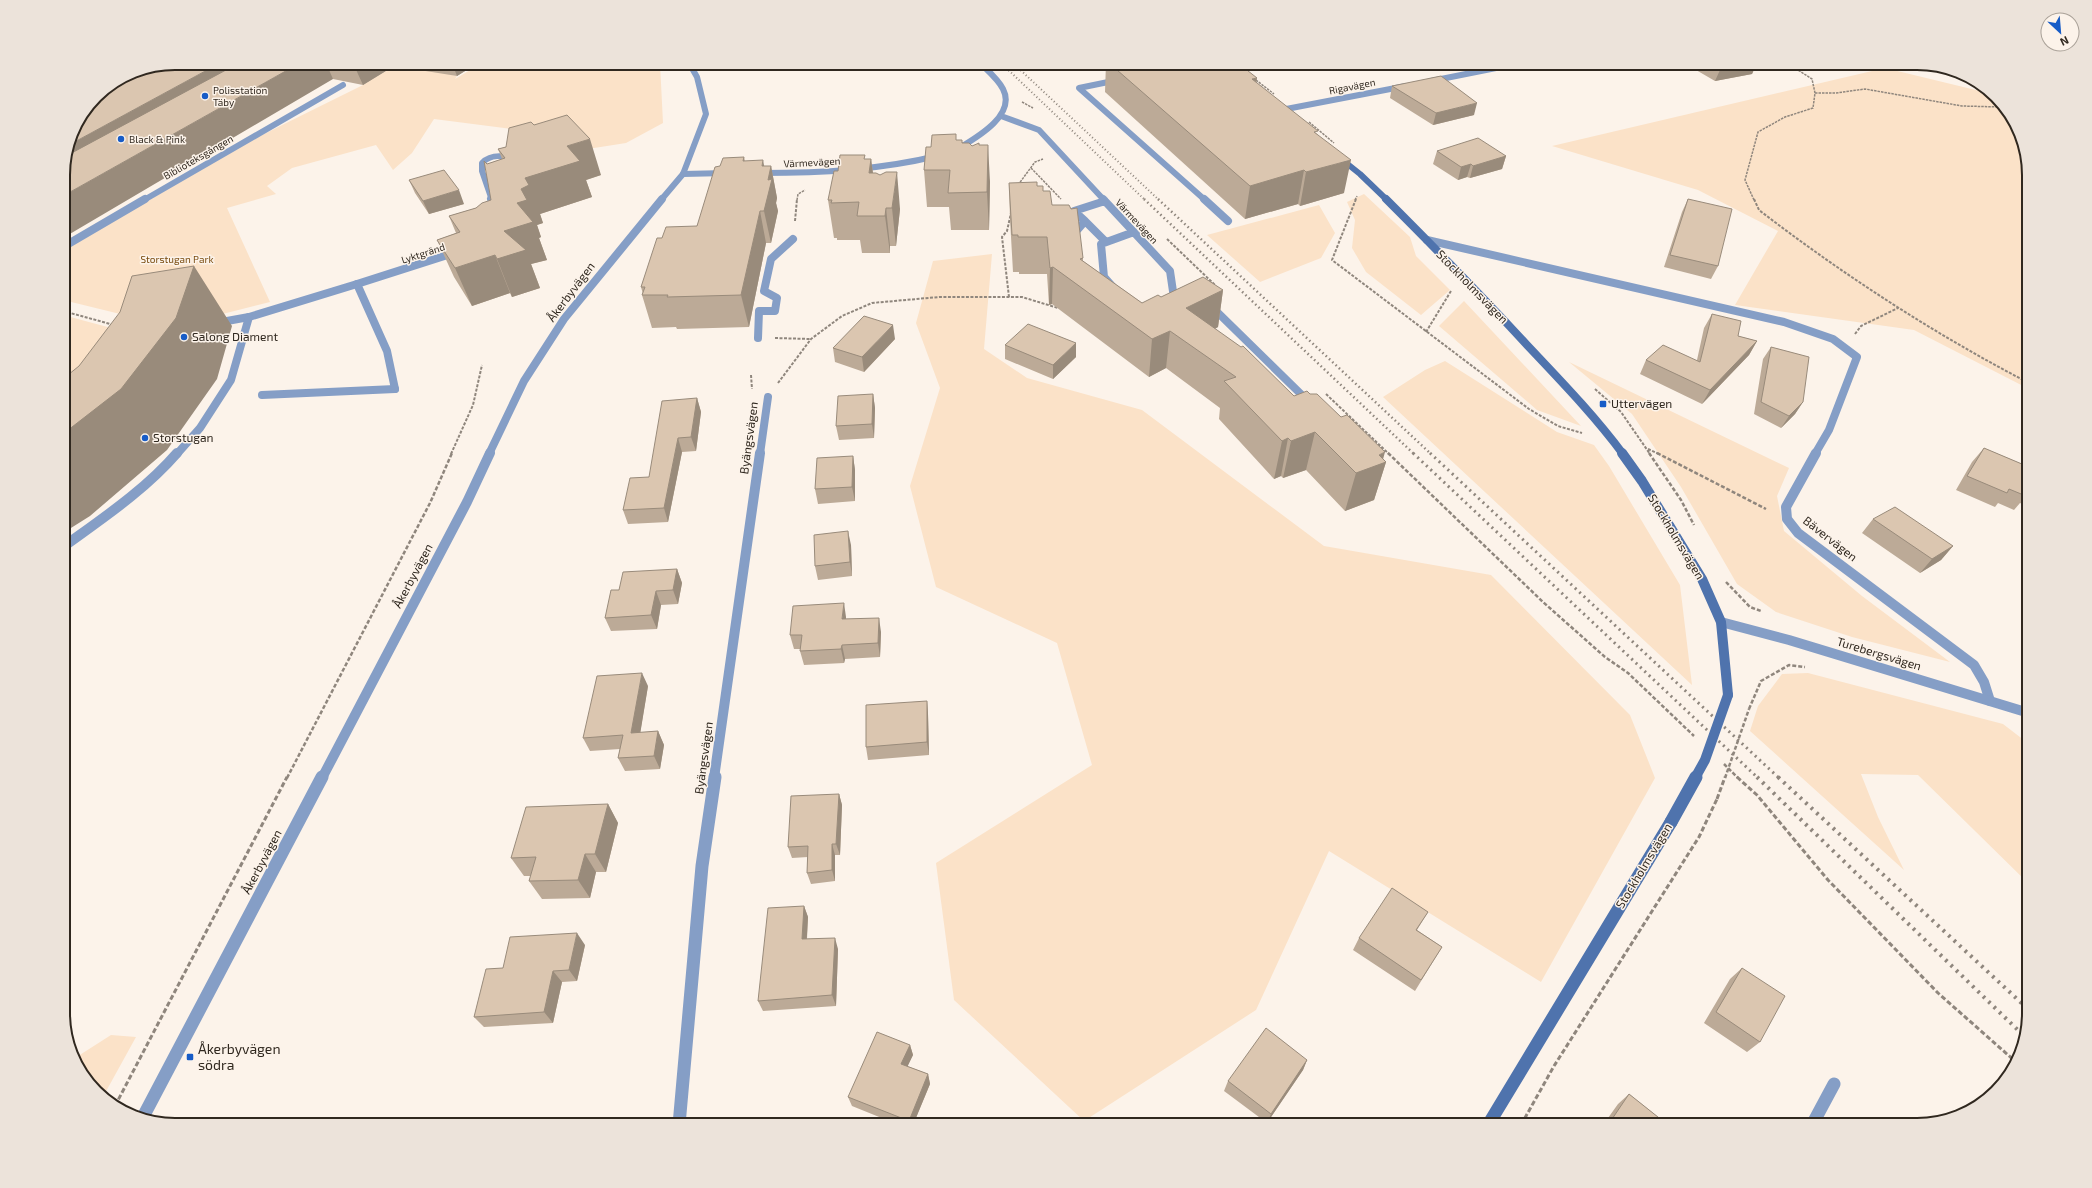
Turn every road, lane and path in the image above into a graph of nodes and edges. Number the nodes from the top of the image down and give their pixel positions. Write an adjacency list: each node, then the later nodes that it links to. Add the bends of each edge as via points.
1 (693, 70): 24 (street, Åkerbyvägen, via 706,114)
2 (986, 70): 10 (street, via 1004,91)
3 (1483, 70): 6 (street)
4 (1797, 70): 9 (path, via 1812,79)
5 (1123, 78): 32 (street, via 1079,88)
6 (1423, 82)
7 (1416, 84): 12 (street, Rigavägen)
8 (343, 85): 39 (street, Biblioteksgången)
9 (1815, 93): 11 (path, via 1836,94 1866,89 1962,106); 48 (path, via 1813,108 1785,117 1758,132 1745,180 1759,210 1816,254)
10 (1004, 102): 13 (path, via 1028,104); 14 (street)
11 (1996, 107)
12 (1278, 108): 16 (main road)
13 (1038, 113)
14 (1001, 116): 18 (street, Värmevägen, via 1039,130); 21 (street, Värmevägen, via 955,154 885,169)
15 (1318, 130): 16 (path)
16 (1308, 132)
17 (1331, 151): 37 (main road, Stockholmsvägen, via 1360,174)
18 (1060, 153): 20 (path, via 1035,162); 27 (street, Värmevägen)
19 (518, 165): 30 (street, via 517,160 507,156 491,156 482,163)
20 (1031, 168): 25 (path); 29 (path)
21 (838, 171): 23 (street, Värmevägen); 36 (path, via 798,194)
22 (736, 173): 24 (street)
23 (751, 173)
24 (683, 174): 77 (street, Åkerbyvägen, via 564,319 524,381 467,502)
25 (1016, 189)
26 (1353, 193): 54 (path, via 1358,197 1332,260)
27 (1105, 201): 29 (street); 33 (street, Värmevägen)
28 (1011, 210): 45 (path, via 1007,231 1002,237)
29 (1074, 211): 31 (street)
30 (496, 219)
31 (1085, 221): 35 (street); 38 (street)
32 (1228, 221)
33 (1134, 232): 38 (street); 49 (street, Värmevägen, via 1170,271 1176,292)
34 (1162, 233): 42 (path)
35 (1070, 237)
36 (793, 239): 55 (street, via 771,259 764,291 777,298 775,311 759,311)
37 (1427, 240): 57 (street, Bävervägen, via 1784,322 1833,339); 64 (main road, Stockholmsvägen)
38 (1106, 242): 44 (street, via 1101,244 1104,277)
39 (70, 243)
40 (462, 250): 41 (street, Lyktgränd)
41 (357, 284): 51 (street, Lyktgränd); 61 (street, via 387,351 395,389)
42 (1218, 288)
43 (1453, 288): 54 (path)
44 (1116, 292)
45 (1009, 297): 47 (path, via 1022,297); 56 (path, via 939,297 872,303 842,316)
46 (1201, 301): 63 (street, via 1215,309)
47 (1060, 308)
48 (1898, 308): 57 (path, via 1861,326); 59 (path, via 1980,358)
49 (1176, 311)
50 (70, 313): 53 (path)
51 (249, 318): 52 (street, Lyktgränd); 67 (street, via 231,380 200,428 161,472)
52 (210, 324)
53 (115, 325)
54 (1426, 332): 64 (path, via 1529,410 1558,426 1588,435)
55 (758, 338): 56 (path)
56 (811, 339): 62 (path)
57 (1844, 347): 66 (street, Bävervägen, via 1857,357 1828,430 1786,507)
58 (482, 365): 76 (path, via 473,405 430,504)
59 (2022, 379)
60 (1320, 388): 72 (path, via 1543,602 1605,657 1628,673)
61 (262, 395)
62 (768, 397): 78 (street, Byängsvägen, via 702,866)
63 (1316, 410)
64 (1607, 433): 68 (main road, Stockholmsvägen, via 1642,481 1702,579)
65 (1647, 449): 66 (path)
66 (1786, 519): 70 (street, Bävervägen, via 1798,533 1974,665 1984,682)
67 (70, 542)
68 (1722, 622): 70 (street, Turebergsvägen); 79 (main road, Stockholmsvägen, bridge, via 1728,695 1705,760)
69 (1809, 667): 80 (path, bridge, via 1788,665 1761,681 1717,799 1698,837 1554,1066)
70 (1990, 702): 71 (street, Turebergsvägen)
71 (2022, 711)
72 (1696, 738)
73 (1718, 758): 74 (path, via 1757,794 1828,880 1922,976)
74 (2012, 1058)
75 (1834, 1084): 81 (street)
76 (118, 1101)
77 (145, 1113)
78 (680, 1118)
79 (1492, 1118)
80 (1525, 1118)
81 (1816, 1118)

